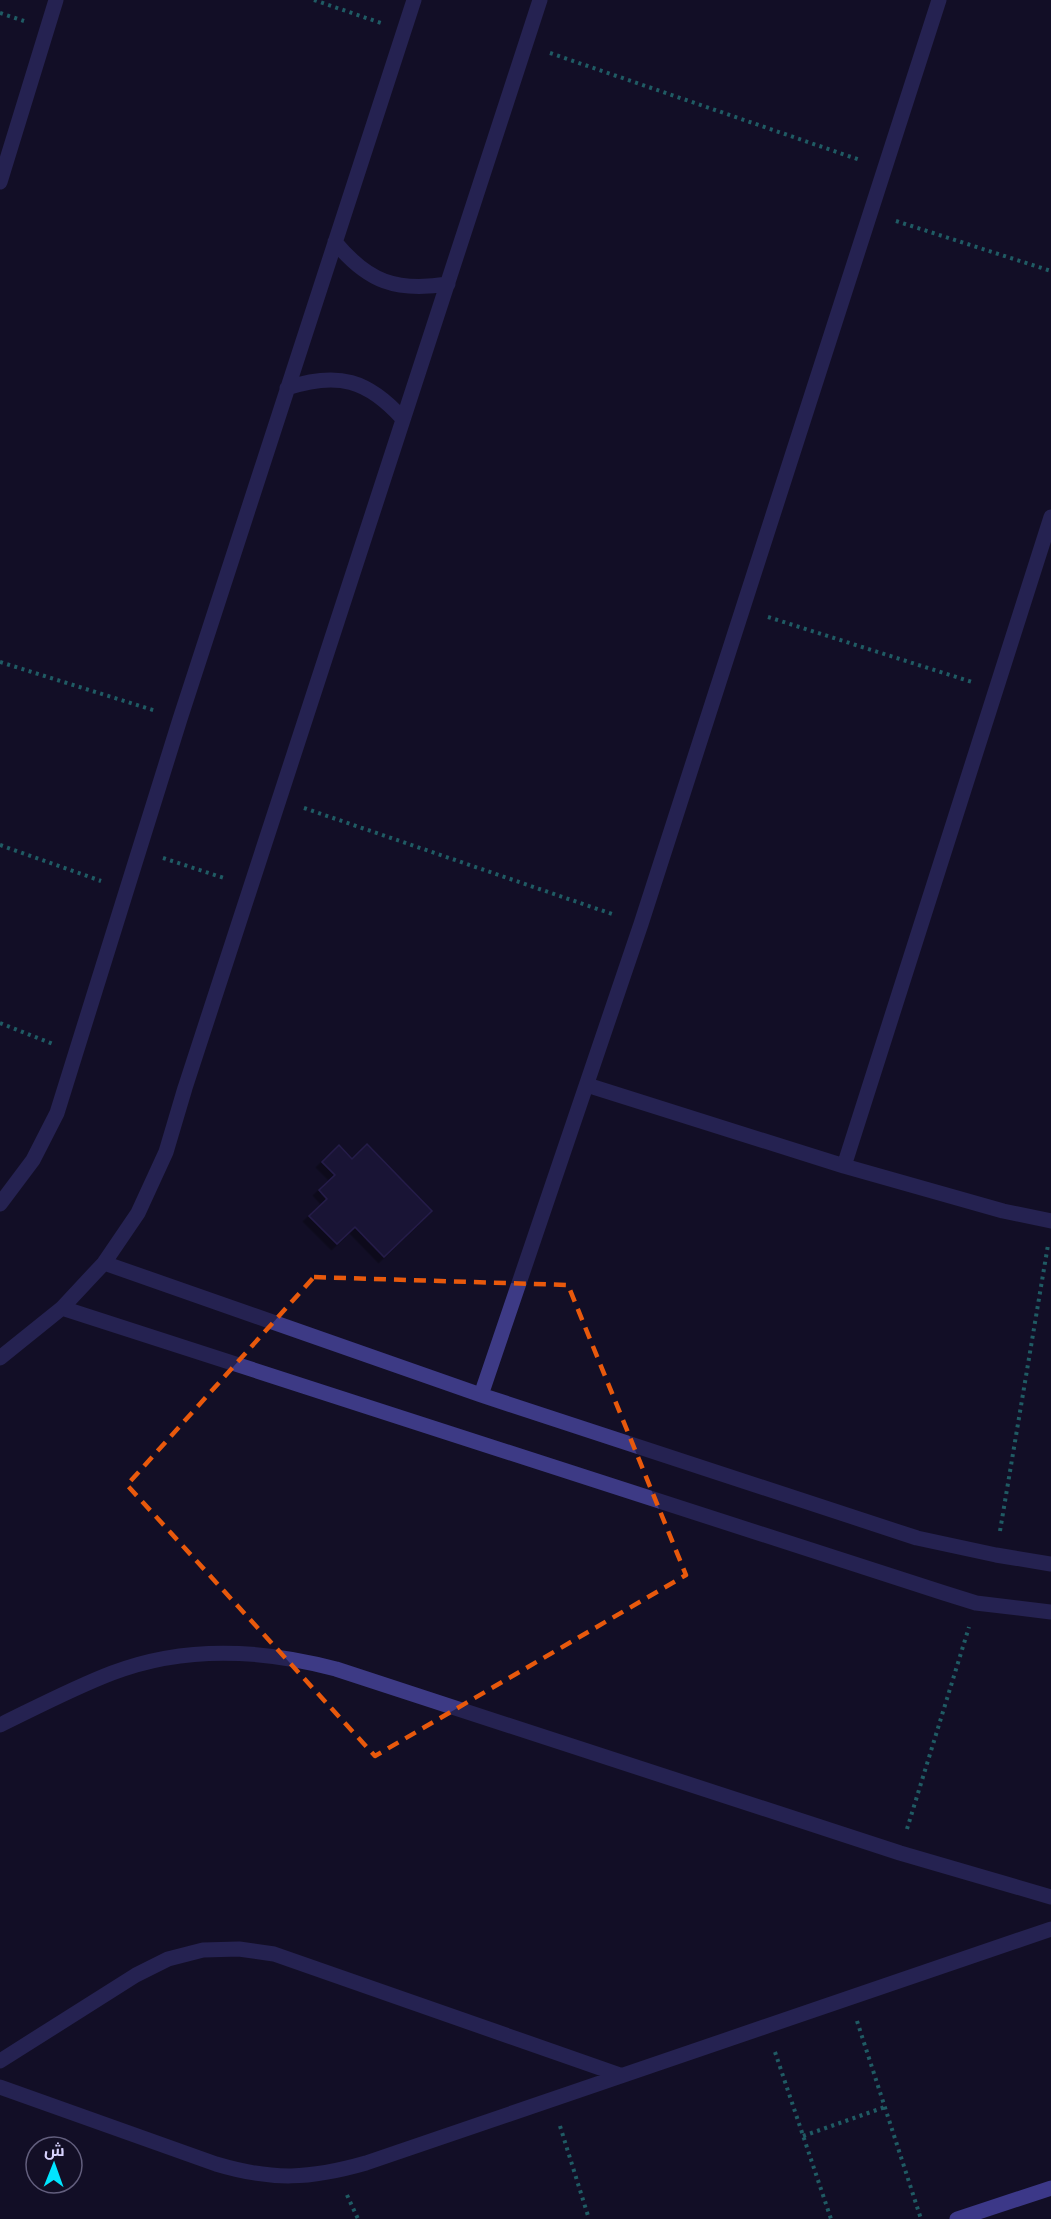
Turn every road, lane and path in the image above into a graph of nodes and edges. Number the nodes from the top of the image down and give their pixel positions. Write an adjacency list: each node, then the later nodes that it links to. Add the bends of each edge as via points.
1 (56, 0): 9 (street)
2 (314, 0): 6 (path)
3 (414, 0): 6 (street)
4 (540, 0): 7 (street)
5 (939, 0): 8 (street)
6 (404, 31): 11 (street)
7 (526, 45): 8 (path); 13 (street)
8 (884, 168): 10 (street)
9 (0, 182)
10 (869, 213): 12 (path); 17 (street)
11 (335, 242): 13 (street, via 351,261 388,283 422,288); 14 (street)
12 (1051, 271)
13 (447, 284): 15 (street)
14 (287, 388): 15 (street, via 312,380 338,379 364,386 386,400); 20 (street)
15 (403, 419): 21 (street)
16 (1051, 517): 19 (street)
17 (744, 609): 19 (path); 26 (street)
18 (0, 662): 20 (path)
19 (996, 689): 30 (street)
20 (180, 718): 23 (street)
21 (279, 800): 24 (street); 26 (path)
22 (0, 845): 25 (path)
23 (140, 850): 24 (path); 25 (street)
24 (251, 887): 34 (street, via 166,1152 138,1212)
25 (127, 890): 28 (street)
26 (641, 924): 29 (street)
27 (0, 1023): 28 (path)
28 (76, 1053): 31 (street, via 57,1113 33,1160)
29 (586, 1085): 30 (street); 37 (street)
30 (844, 1166): 32 (street)
31 (0, 1204)
32 (1051, 1221)
33 (1049, 1237): 38 (path)
34 (104, 1263): 35 (street); 37 (street)
35 (62, 1308): 36 (street); 40 (street)
36 (0, 1358)
37 (481, 1395): 38 (street, via 917,1538)
38 (996, 1555): 39 (street)
39 (1051, 1564)
40 (976, 1603): 41 (street); 43 (path)
41 (1051, 1612)
42 (0, 1725): 43 (street, via 80,1686 150,1661 224,1652 300,1659)
43 (900, 1853): 44 (street)
44 (1051, 1897)
45 (1051, 1929): 46 (street)
46 (850, 1997): 47 (street); 52 (path)
47 (767, 2026): 49 (street); 53 (path)
48 (0, 2061): 49 (street, via 168,1959 203,1950 239,1949 274,1954)
49 (620, 2075): 51 (street)
50 (0, 2087): 51 (street, via 216,2164 275,2177 337,2172)
51 (551, 2099): 55 (path)
52 (885, 2106): 53 (path); 57 (path)
53 (803, 2136): 56 (path)
54 (1051, 2188): 58 (street)
55 (590, 2219)
56 (831, 2219)
57 (921, 2219)
58 (957, 2219)

